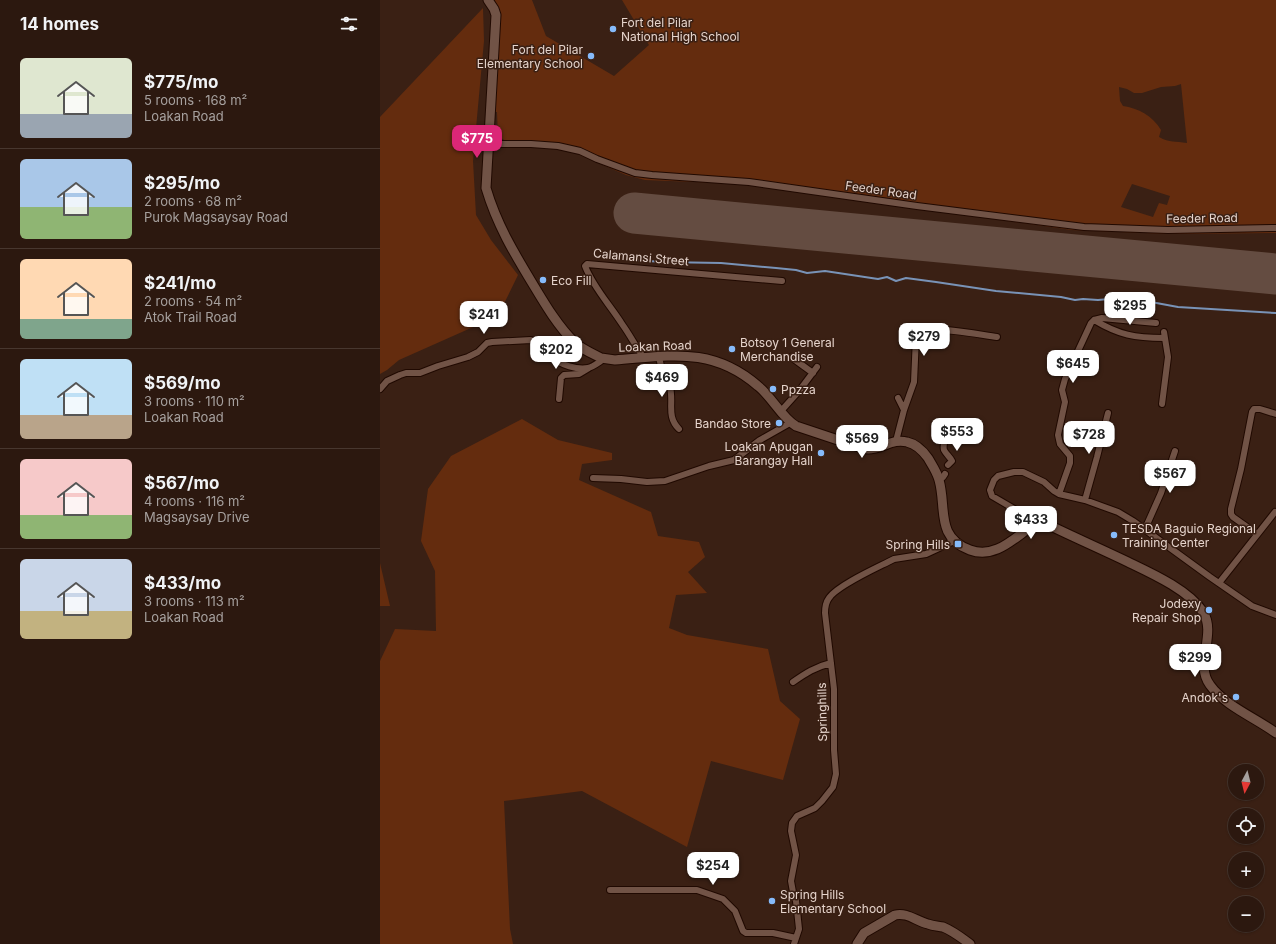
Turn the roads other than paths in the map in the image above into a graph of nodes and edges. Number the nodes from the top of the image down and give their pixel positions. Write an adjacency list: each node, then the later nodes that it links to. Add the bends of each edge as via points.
1 (488, 0): 2 (main road, Loakan Road, via 496,15)
2 (488, 144): 3 (street, Feeder Road, via 558,146 580,151 635,172 652,175 750,182 1084,227 1168,230); 11 (main road, Loakan Road, via 486,188 503,233 561,328 576,344)
3 (1276, 228)
4 (782, 281): 10 (street, Calamansi Street, via 586,264 586,270 595,285)
5 (1094, 320): 6 (street, via 1102,318); 18 (street, via 1128,335 1148,339 1164,335 1168,357); 30 (street, via 1062,388 1065,402 1058,435 1060,444 1070,456 1070,463)
6 (1156, 323)
7 (997, 337): 19 (street, via 933,329 921,331 916,338 914,382)
8 (659, 357): 10 (main road, Loakan Road); 20 (main road, Loakan Road, via 689,356 723,364 758,386); 24 (street, via 663,373 670,384 672,419)
9 (791, 357): 14 (street)
10 (644, 358): 11 (main road, Loakan Road)
11 (604, 359): 13 (street)
12 (817, 367): 14 (street)
13 (588, 368): 15 (street, via 563,364 531,340 492,342 468,357 420,373 400,375); 17 (street, via 579,374 564,375 561,378)
14 (813, 373): 20 (street)
15 (380, 389)
16 (898, 398): 19 (street)
17 (559, 399)
18 (1162, 404)
19 (904, 410): 26 (street)
20 (781, 411): 23 (main road, Loakan Road)
21 (1108, 413): 31 (street)
22 (1276, 414): 35 (street, via 1260,409 1254,409 1252,412 1231,509 1233,517)
23 (790, 422): 26 (main road, Loakan Road, via 859,448 876,448); 29 (street, via 734,460 664,481)
24 (679, 429)
25 (949, 429): 28 (street, via 944,444 944,449 952,461)
26 (896, 441): 36 (main road, via 913,444 924,453 942,477 942,513 946,528)
27 (1175, 451): 34 (street, via 1161,493)
28 (948, 465)
29 (593, 478)
30 (1059, 494): 31 (street); 33 (street, via 1044,482 1023,472 1003,474 994,480 990,490 992,496)
31 (1085, 500): 34 (street, via 1118,512)
32 (1275, 512): 35 (street)
33 (1040, 524): 36 (main road, via 1033,525 999,549 988,552 972,551); 41 (main road, via 1053,527 1149,573 1195,601 1207,619 1208,634 1204,663 1206,679 1210,686 1222,698)
34 (1145, 529): 37 (street)
35 (1257, 534): 37 (street)
36 (954, 540): 39 (street, Springhills, via 926,554 894,559 833,594 825,609)
37 (1219, 583): 38 (street, via 1252,606)
38 (1276, 615)
39 (831, 663): 40 (street, via 818,666); 43 (street, Springhills, via 836,774 833,787 822,801 815,808 797,816 792,823 796,855 791,881 799,923)
40 (793, 682)
41 (1276, 733)
42 (610, 890): 43 (street, via 697,890 723,899 735,911 743,931 753,934 773,933)
43 (795, 941)
44 (857, 944): 45 (main road, via 864,933 900,914 944,928)
45 (970, 944)

